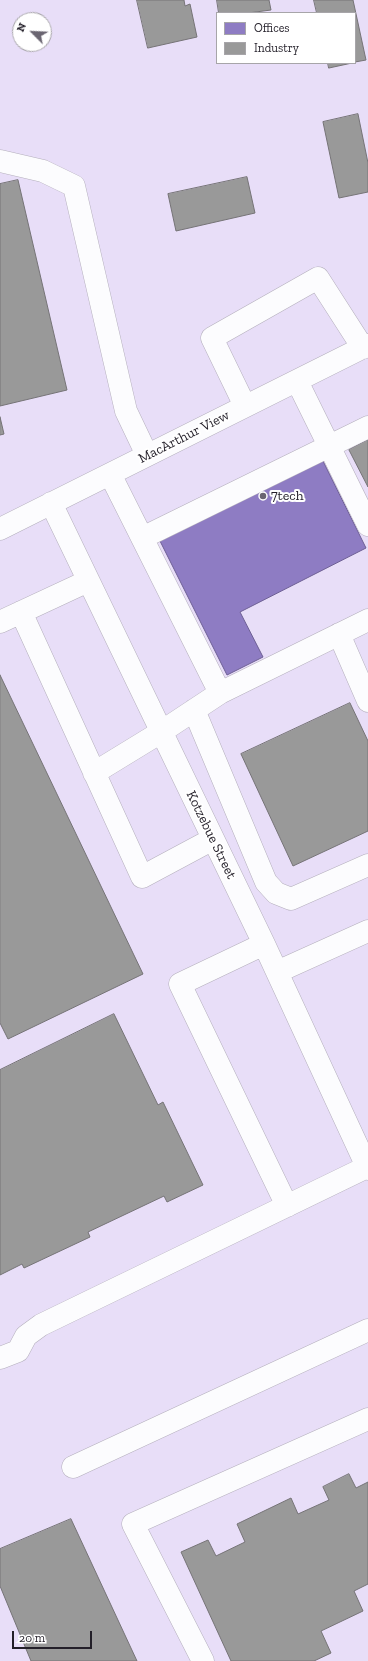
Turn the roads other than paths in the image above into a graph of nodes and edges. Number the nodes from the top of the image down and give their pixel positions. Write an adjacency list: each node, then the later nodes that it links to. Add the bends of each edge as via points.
1 (0, 161): 7 (street, via 43,171 74,186 126,411)
2 (365, 346): 3 (street, MacArthur View); 4 (street, via 318,278 212,338)
3 (297, 381): 4 (street, MacArthur View); 6 (street)
4 (245, 406): 7 (street, MacArthur View)
5 (368, 427): 6 (street)
6 (329, 447): 10 (street); 12 (street)
7 (147, 455): 8 (street, MacArthur View)
8 (110, 474): 9 (street, MacArthur View); 12 (street)
9 (51, 503): 11 (street, MacArthur View); 13 (street, Kotzebue Street)
10 (368, 525)
11 (0, 529)
12 (142, 538): 18 (street)
13 (88, 581): 14 (street); 21 (street, Kotzebue Street)
14 (21, 612): 16 (street); 22 (street)
15 (368, 620): 17 (street)
16 (0, 622)
17 (339, 634): 18 (street); 19 (street)
18 (220, 693): 20 (street)
19 (368, 701)
20 (194, 710): 21 (street); 24 (street, via 266,882 276,893 291,899)
21 (161, 732): 22 (street); 23 (street, Kotzebue Street)
22 (94, 773): 23 (street, via 142,878)
23 (213, 839): 26 (street, Kotzebue Street)
24 (368, 865)
25 (368, 931): 27 (street)
26 (264, 944): 27 (street, Kotzebue Street); 29 (street, via 180,984)
27 (277, 972): 28 (street, Kotzebue Street)
28 (368, 1168): 29 (street)
29 (287, 1206): 31 (street, via 41,1325 26,1336 18,1351)
30 (368, 1330): 33 (street)
31 (0, 1358)
32 (368, 1418): 34 (street, via 133,1524)
33 (72, 1467)
34 (203, 1661)

